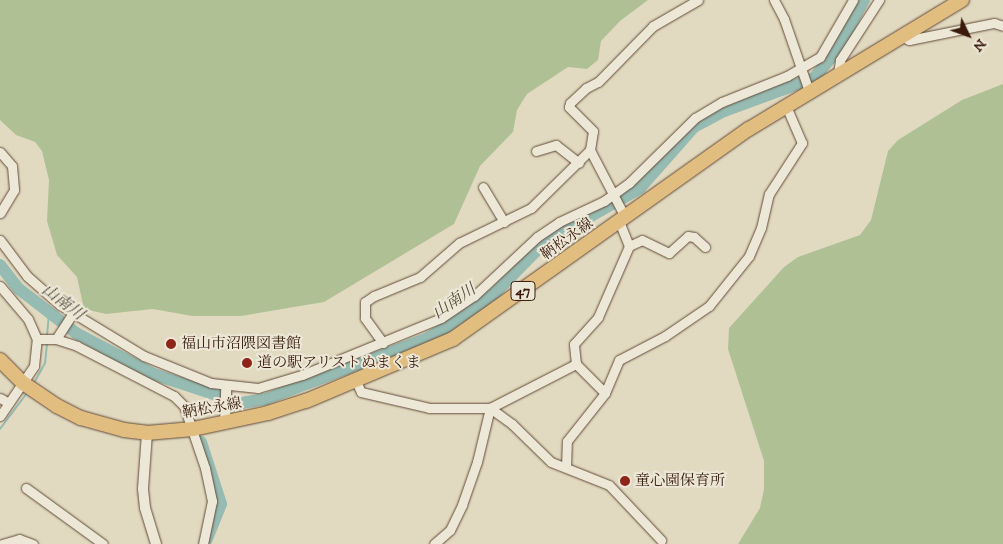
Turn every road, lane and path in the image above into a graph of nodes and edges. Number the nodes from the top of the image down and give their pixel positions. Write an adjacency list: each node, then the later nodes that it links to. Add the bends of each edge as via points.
1 (698, 0): 12 (street, via 653,26 598,82 570,103 569,107 593,131)
2 (774, 0): 8 (street, via 784,19)
3 (853, 0): 8 (street, via 820,57)
4 (879, 0): 9 (street, via 840,60)
5 (962, 0): 7 (main road, 鞆松永線 / 47)
6 (1003, 26): 7 (street, via 986,24 909,40)
7 (901, 36): 9 (main road, 鞆松永線 / 47)
8 (800, 70): 10 (street); 17 (street, via 722,102 695,118)
9 (838, 74): 10 (main road, 鞆松永線 / 47)
10 (808, 89): 11 (main road, 鞆松永線 / 47)
11 (786, 106): 19 (main road, 鞆松永線 / 47); 33 (street, via 802,143 769,194 761,228 749,256 709,306 665,336 619,360)
12 (590, 150): 15 (street); 17 (street)
13 (536, 151): 15 (street, via 556,145)
14 (0, 152): 18 (street, via 12,166 14,190)
15 (579, 163): 20 (street, via 531,208)
16 (483, 186): 20 (street)
17 (613, 197): 19 (street); 27 (street, via 537,237 474,296 441,318)
18 (0, 213)
19 (622, 216): 22 (street); 30 (main road, 鞆松永線 / 47, via 453,339)
20 (504, 222): 27 (street, via 451,248 420,277 365,302 365,318)
21 (0, 240): 25 (street, via 27,276)
22 (629, 246): 23 (street, via 642,240 669,253 688,236 694,237); 29 (street, via 598,317 574,344)
23 (704, 247)
24 (0, 286): 26 (street)
25 (71, 315): 26 (street); 32 (street, via 144,356)
26 (49, 338): 31 (street, via 34,366); 39 (street, via 76,346 174,396 187,410)
27 (384, 343): 32 (street, via 302,375 258,388)
28 (0, 360): 31 (main road, 鞆松永線 / 47)
29 (576, 364): 33 (street); 36 (street)
30 (356, 381): 36 (street, via 361,392 429,408); 38 (main road, 鞆松永線 / 47, via 268,413)
31 (28, 387): 35 (street); 40 (main road, 鞆松永線 / 47, via 81,418)
32 (226, 389): 38 (street)
33 (605, 393): 41 (street, via 567,441)
34 (0, 398): 35 (street)
35 (9, 403): 37 (street)
36 (490, 408): 41 (street, via 512,424 551,462); 49 (street, via 462,505 450,530)
37 (0, 416)
38 (225, 417): 39 (main road, 鞆松永線 / 47)
39 (193, 429): 40 (main road, 鞆松永線 / 47); 48 (street, via 212,501)
40 (147, 432): 47 (street, via 143,489)
41 (566, 467): 43 (street, via 609,485)
42 (26, 488): 46 (street)
43 (661, 540)
44 (2, 544): 45 (street, via 19,539)
45 (33, 544)
46 (103, 544)
47 (156, 544)
48 (203, 544)
49 (434, 544)

